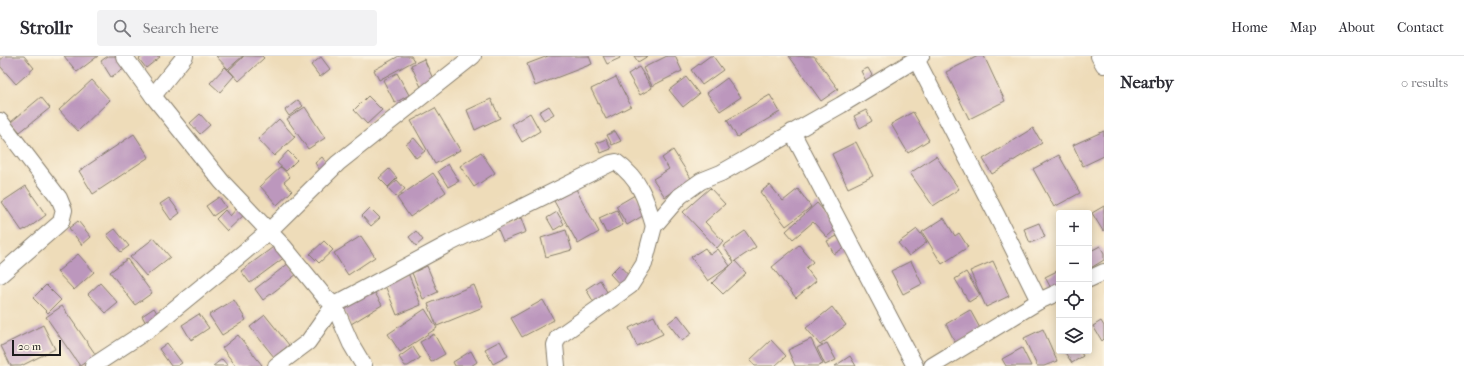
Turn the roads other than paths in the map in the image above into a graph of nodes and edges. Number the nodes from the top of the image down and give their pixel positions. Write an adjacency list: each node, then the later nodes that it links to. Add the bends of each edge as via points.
1 (124, 56): 7 (street)
2 (185, 56): 7 (street)
3 (473, 56): 11 (street, via 338,163)
4 (1099, 56): 6 (street)
5 (918, 57): 9 (street); 16 (street)
6 (1104, 65)
7 (153, 96): 11 (street, via 222,182)
8 (0, 121): 13 (street, via 59,198 64,210 61,222)
9 (792, 132): 10 (street, via 721,173 701,181 680,196); 23 (street)
10 (654, 226): 17 (street, via 643,192 625,168 616,162 611,163 450,243); 22 (street, via 644,264 630,286 558,337 555,345)
11 (269, 232): 17 (street); 18 (street)
12 (1104, 272): 14 (street)
13 (0, 275)
14 (1092, 277)
15 (1056, 293): 16 (street)
16 (1039, 301): 24 (street)
17 (334, 305): 20 (street, via 308,342); 21 (street)
18 (111, 362): 19 (street)
19 (93, 366)
20 (276, 366)
21 (364, 366)
22 (557, 366)
23 (915, 366)
24 (932, 366)

